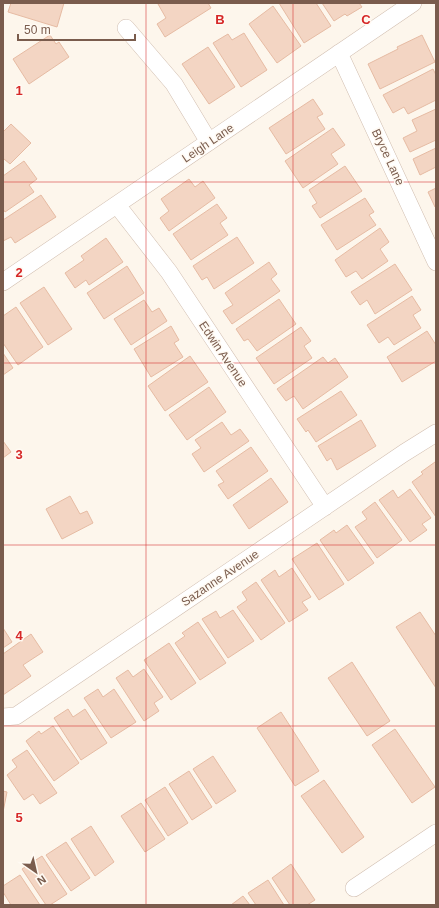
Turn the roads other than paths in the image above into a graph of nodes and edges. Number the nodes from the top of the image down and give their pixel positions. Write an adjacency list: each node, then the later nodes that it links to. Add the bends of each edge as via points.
1 (413, 3): 3 (street, Leigh Lane)
2 (126, 28): 4 (street, via 174,84)
3 (339, 53): 4 (street, Leigh Lane); 6 (street, Bryce Lane)
4 (209, 142): 5 (street, Leigh Lane)
5 (117, 204): 7 (street, Leigh Lane); 9 (street, Edwin Avenue, via 168,272)
6 (436, 262)
7 (3, 282)
8 (436, 433): 9 (street, Sazanne Avenue)
9 (325, 507): 10 (street, Sazanne Avenue, via 16,716)
10 (3, 717)
11 (436, 833): 12 (street)
12 (354, 888)

